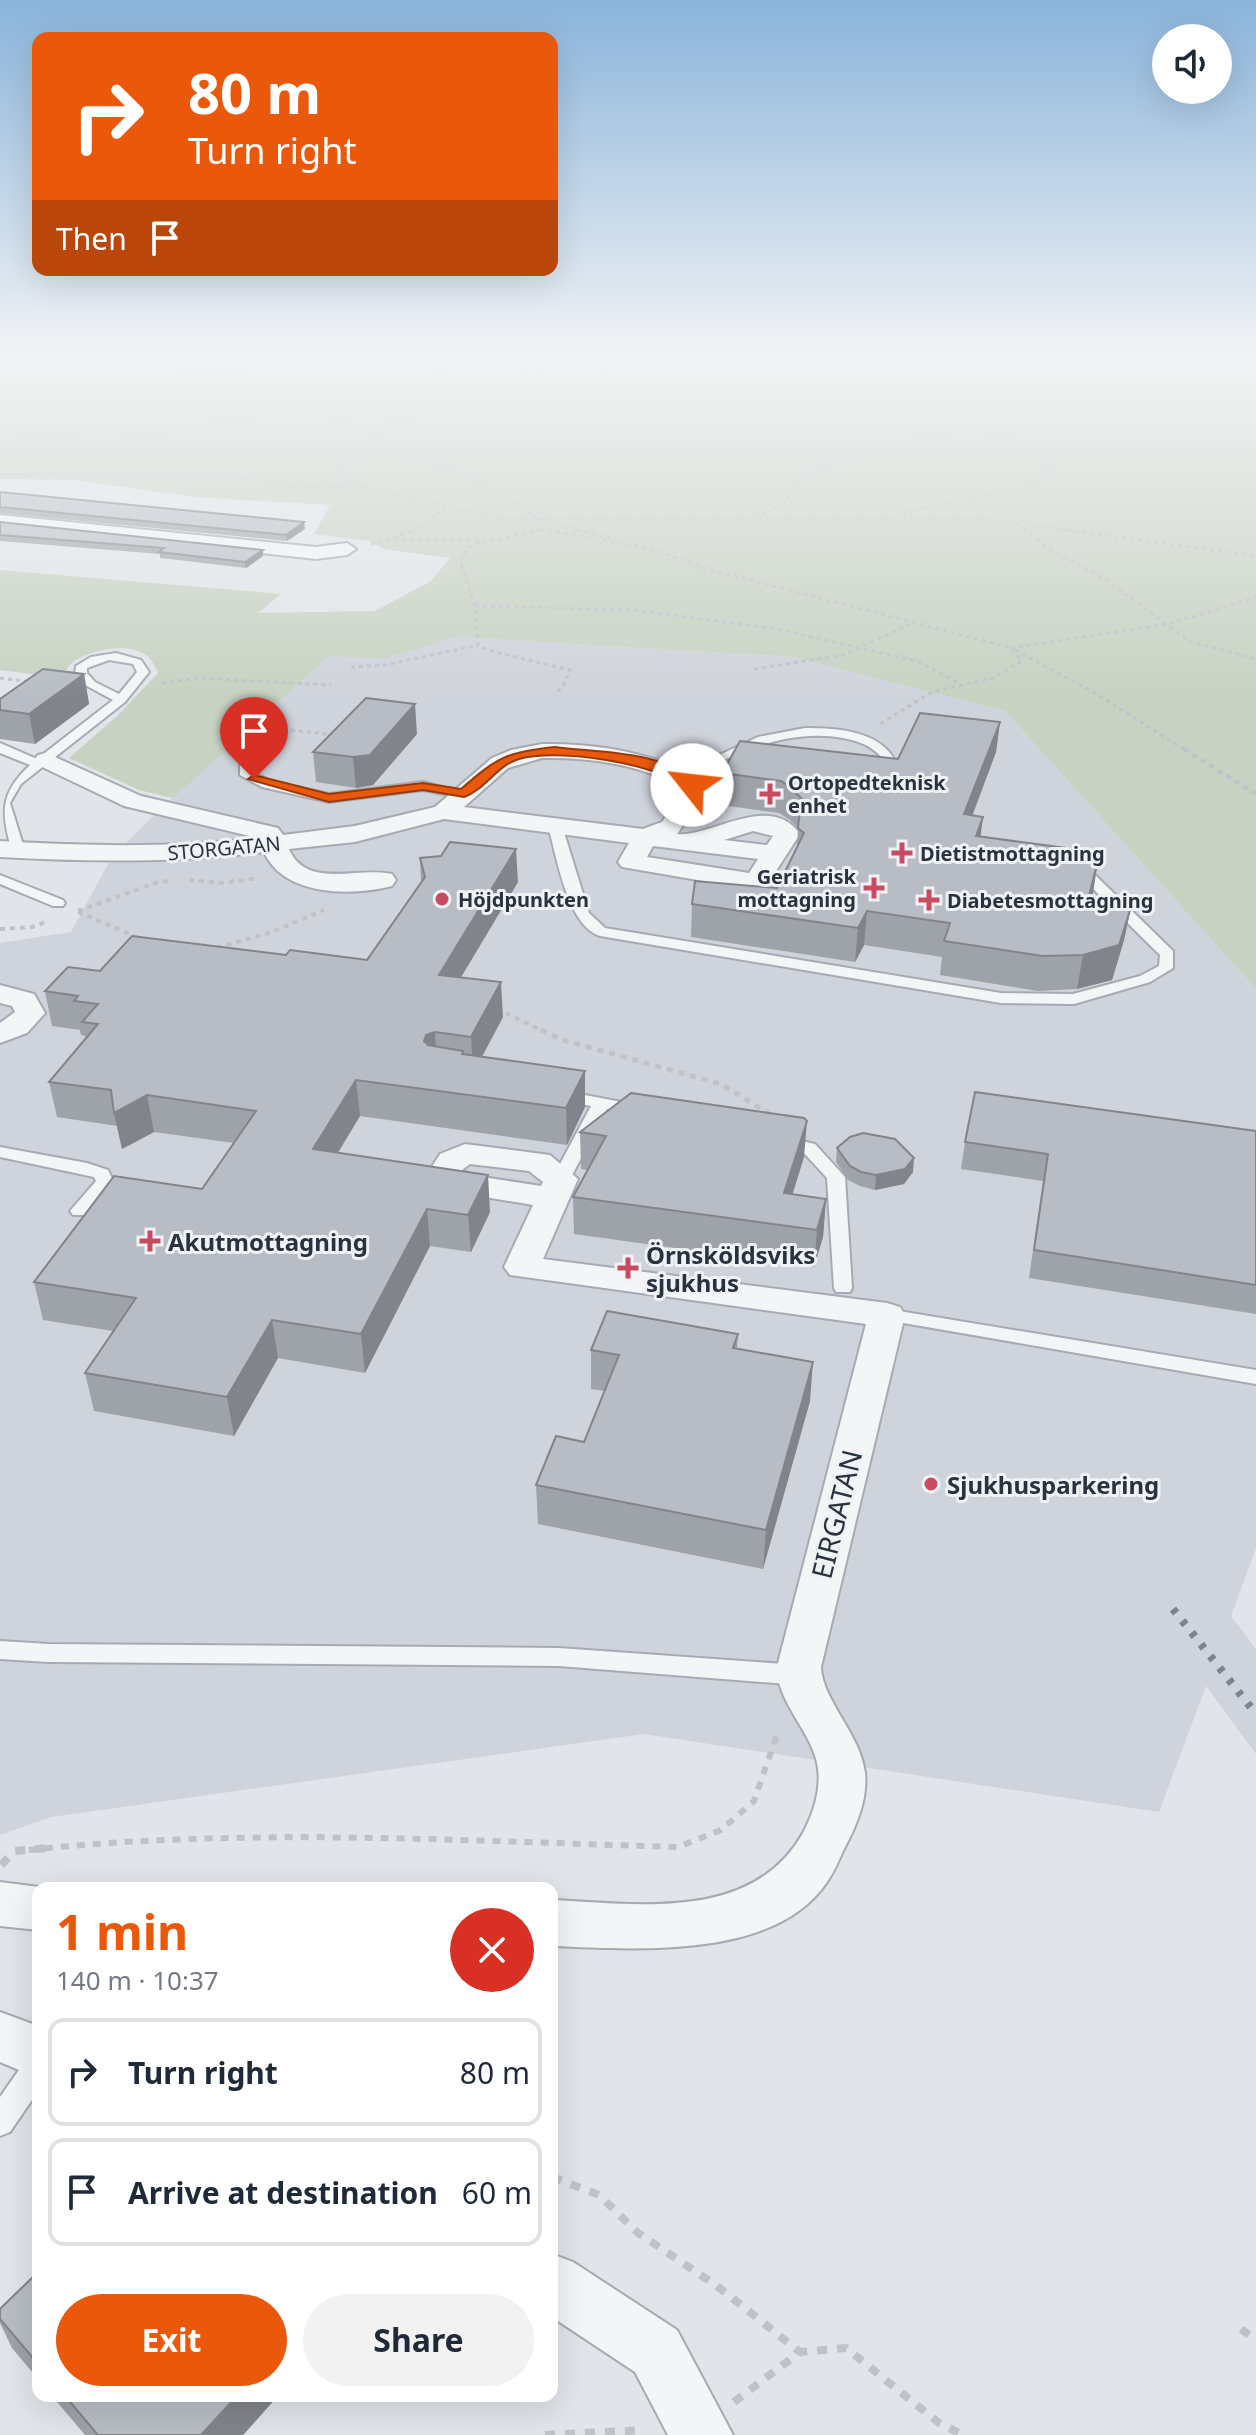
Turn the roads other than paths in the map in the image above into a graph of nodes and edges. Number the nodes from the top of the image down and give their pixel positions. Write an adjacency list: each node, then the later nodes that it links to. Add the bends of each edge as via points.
1 (0, 520): 2 (street, via 316,553)
2 (347, 549)
3 (121, 700): 3 (lane, via 143,672 137,662 117,656 82,666 81,674 91,684); 5 (lane)
4 (0, 747): 5 (lane)
5 (43, 762): 13 (street, via 133,801 269,833); 14 (lane, via 16,782 4,803)
6 (244, 766): 9 (lane, via 244,772 266,784 329,798 423,786)
7 (680, 776): 8 (lane, via 757,739 788,732 835,732 873,743 887,757); 9 (street, STORGATAN, via 617,757 545,751 498,764); 12 (street, via 692,785 686,807 666,831)
8 (883, 776)
9 (464, 794): 10 (street, STORGATAN)
10 (444, 812): 11 (street, STORGATAN); 13 (street, STORGATAN, via 355,834)
11 (555, 826): 12 (street, STORGATAN); 15 (lane, via 582,915 592,927 611,935 1001,998 1074,999 1166,968 1168,954 1126,911 1086,874)
12 (645, 837): 12 (street, STORGATAN, via 631,862 756,882 787,834 763,824 733,826 697,844)
13 (275, 844): 14 (street, STORGATAN, via 157,854); 17 (street, via 283,865 299,874 349,883)
14 (9, 850)
15 (1058, 868)
16 (0, 879): 18 (lane)
17 (383, 880)
18 (62, 910)
19 (0, 994): 20 (street, via 24,1000 30,1013 17,1027)
20 (0, 1034)
21 (542, 1093): 22 (lane)
22 (602, 1102): 23 (lane); 26 (lane)
23 (661, 1116)
24 (764, 1138): 28 (lane, via 809,1148 836,1177)
25 (0, 1152): 27 (lane, via 102,1174 105,1182)
26 (556, 1188): 29 (street, via 522,1267)
27 (79, 1211)
28 (843, 1288)
29 (887, 1315): 30 (lane); 32 (street, EIRGATAN)
30 (1256, 1377)
31 (0, 1650): 32 (lane, via 559,1657)
32 (799, 1675): 35 (street, via 835,1742 843,1773 839,1805 807,1874 772,1902 730,1918 692,1925)
33 (0, 1904): 34 (street)
34 (32, 1907)
35 (558, 1923)
36 (0, 2037): 37 (street)
37 (32, 2050)
38 (32, 2076): 39 (lane)
39 (0, 2122)
40 (558, 2287): 41 (street, via 656,2351)
41 (700, 2432)

